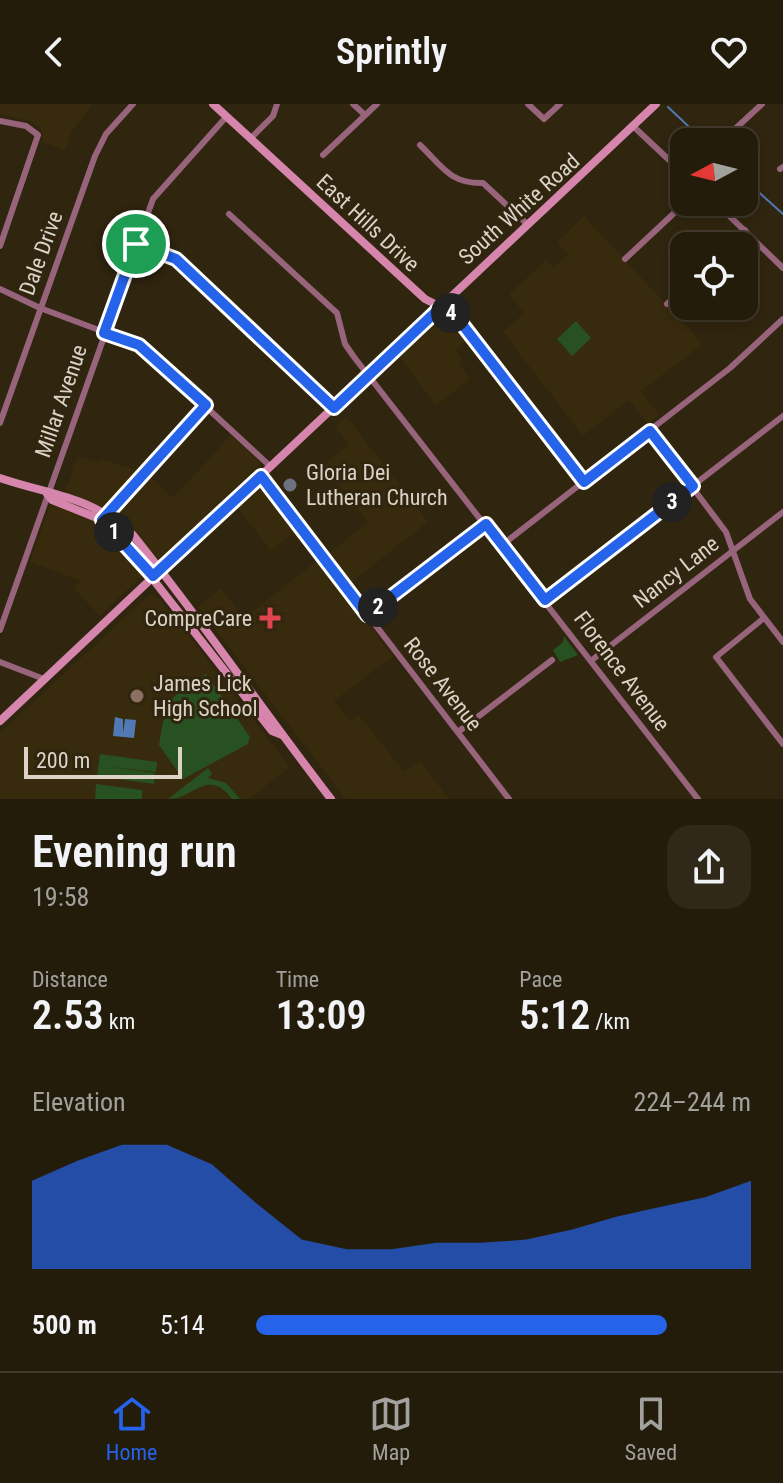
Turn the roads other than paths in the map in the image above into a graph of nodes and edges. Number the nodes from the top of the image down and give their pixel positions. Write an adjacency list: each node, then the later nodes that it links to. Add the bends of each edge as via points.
1 (133, 104): 32 (street, Dale Drive, via 106,134 95,156)
2 (213, 104): 11 (main road, East Hills Drive)
3 (277, 104): 15 (street, via 273,116)
4 (353, 104): 10 (street)
5 (377, 104): 10 (street)
6 (528, 104): 7 (street, via 544,119)
7 (560, 104)
8 (656, 104): 13 (main road, South White Road)
9 (762, 104): 14 (street)
10 (365, 115): 17 (street)
11 (227, 116): 15 (main road, East Hills Drive); 24 (street, Millar Avenue, via 153,199)
12 (0, 121): 25 (street, via 26,126 38,135)
13 (634, 127): 18 (street); 22 (main road, South White Road)
14 (736, 128)
15 (251, 138): 31 (main road, East Hills Drive, via 425,299)
16 (420, 145): 22 (street, via 462,184 483,183)
17 (323, 155)
18 (670, 161)
19 (229, 214): 35 (street, Florence Avenue, via 337,313 345,344)
20 (671, 216): 26 (street)
21 (730, 216): 23 (street)
22 (526, 223): 31 (main road, South White Road)
23 (745, 230): 27 (street)
24 (136, 244): 34 (street, Millar Avenue); 37 (street, via 176,259)
25 (0, 246)
26 (625, 259)
27 (783, 268)
28 (0, 289): 32 (street)
29 (670, 301): 30 (street)
30 (667, 304)
31 (441, 307): 35 (main road, South White Road); 44 (street, East Hills Drive, via 455,315)
32 (40, 308): 34 (street); 39 (street, Dale Drive)
33 (783, 319): 40 (street)
34 (104, 333): 36 (street, via 139,345); 46 (street, Millar Avenue)
35 (370, 374): 37 (main road, South White Road); 49 (street, Florence Avenue)
36 (206, 405): 41 (street); 48 (street)
37 (334, 408): 41 (main road, South White Road)
38 (783, 416): 45 (street)
39 (0, 423)
40 (650, 431): 44 (street); 45 (street)
41 (271, 467): 42 (main road, South White Road)
42 (261, 476): 52 (main road, South White Road); 55 (street, Rose Avenue)
43 (0, 478): 46 (main road)
44 (584, 482): 50 (street)
45 (693, 486): 51 (street); 54 (street)
46 (47, 494): 48 (main road, via 55,491); 57 (street, Millar Avenue)
47 (783, 512): 51 (street, Nancy Lane)
48 (105, 517): 52 (main road); 53 (main road)
49 (486, 524): 50 (street, Florence Avenue); 55 (street)
50 (502, 545): 54 (street, Florence Avenue)
51 (733, 551): 56 (street, via 750,599); 60 (street, Nancy Lane)
52 (161, 569): 53 (main road, South White Road); 64 (main road)
53 (153, 576): 62 (main road, South White Road); 63 (main road)
54 (545, 600): 60 (street, Florence Avenue)
55 (367, 615): 66 (street, Rose Avenue)
56 (764, 618): 58 (street); 68 (street, via 716,657)
57 (0, 630)
58 (783, 642)
59 (552, 660): 66 (street)
60 (592, 660): 71 (street, Florence Avenue)
61 (0, 662): 62 (street)
62 (44, 679): 65 (main road, South White Road)
63 (248, 701): 64 (main road); 67 (main road, via 272,731)
64 (262, 703): 67 (main road)
65 (0, 721)
66 (458, 732): 70 (street, Rose Avenue)
67 (282, 735): 69 (main road)
68 (783, 744)
69 (331, 799)
70 (509, 799)
71 (698, 799)

